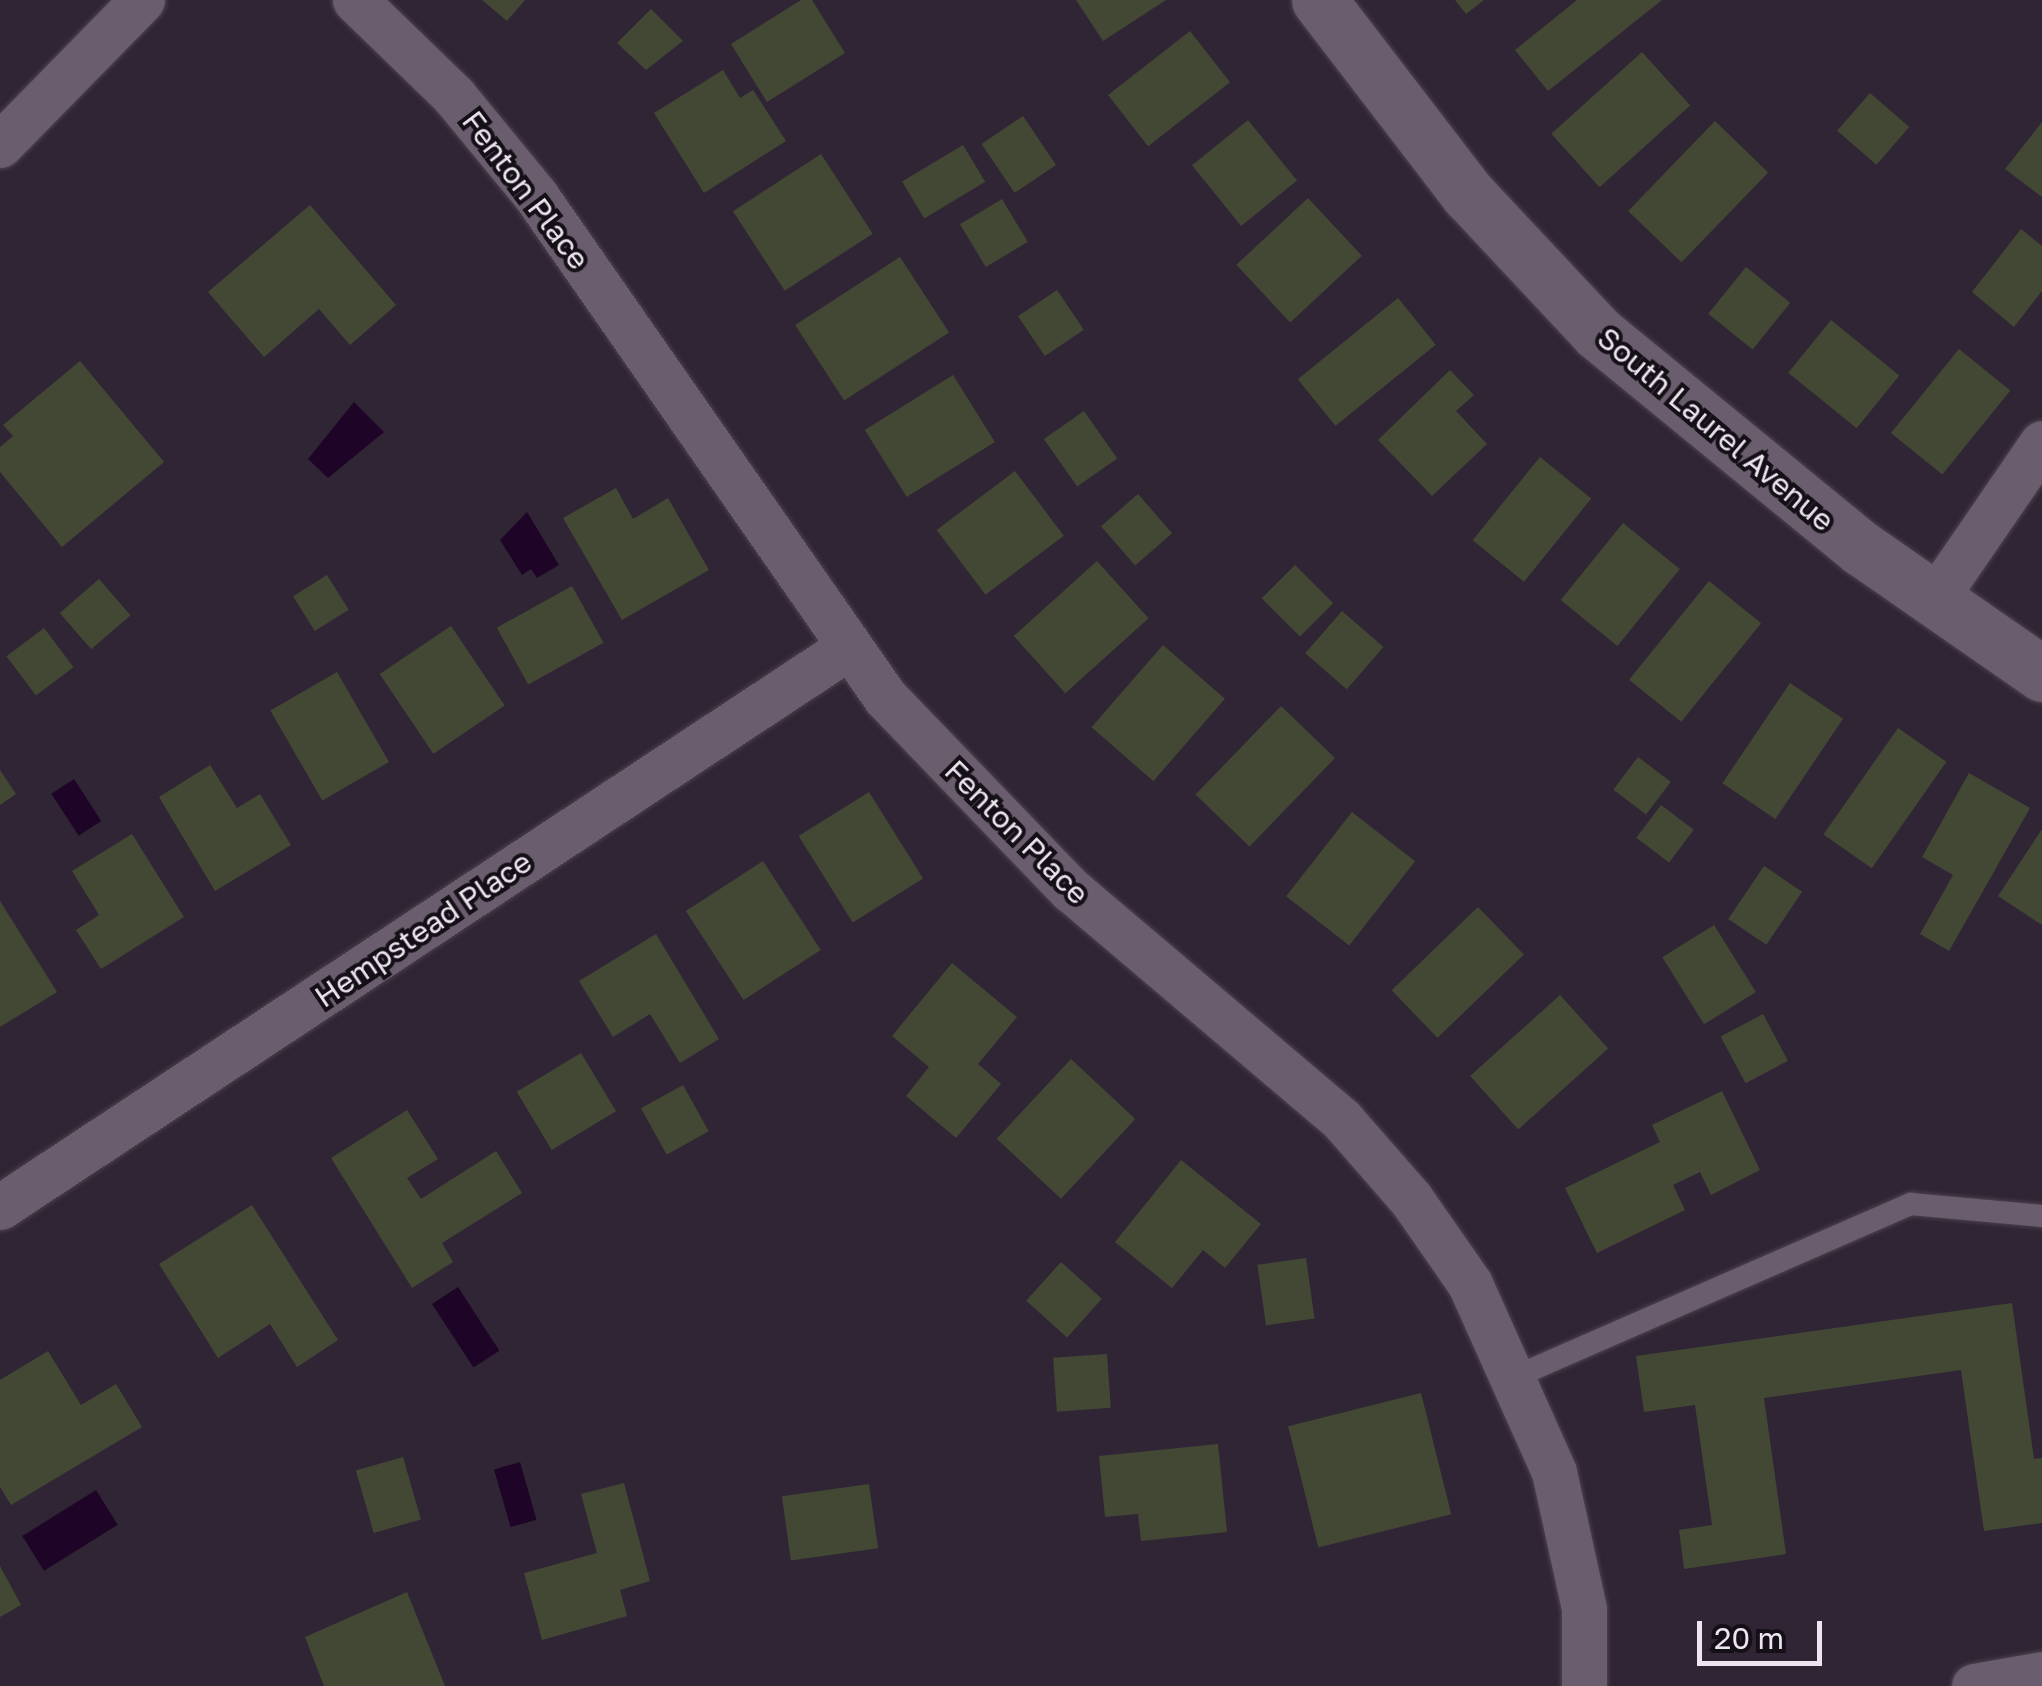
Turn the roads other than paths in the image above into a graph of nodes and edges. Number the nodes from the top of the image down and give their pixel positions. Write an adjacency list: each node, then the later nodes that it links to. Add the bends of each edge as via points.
1 (142, 0): 4 (street)
2 (355, 0): 7 (street, Fenton Place, via 454,96 536,196)
3 (1318, 0): 6 (street, South Laurel Avenue, via 1468,194 1598,333 1703,426)
4 (0, 144)
5 (2042, 443): 6 (street)
6 (1932, 603): 8 (street, South Laurel Avenue)
7 (846, 649): 9 (street, Hempstead Place); 11 (street, Fenton Place, via 1071,890 1342,1120 1455,1262)
8 (2042, 674)
9 (0, 1208)
10 (2042, 1216): 11 (lane, via 1910,1204)
11 (1518, 1376): 13 (street, Fenton Place, via 1578,1570)
12 (2042, 1674): 14 (street)
13 (1584, 1686)
14 (1974, 1686)

